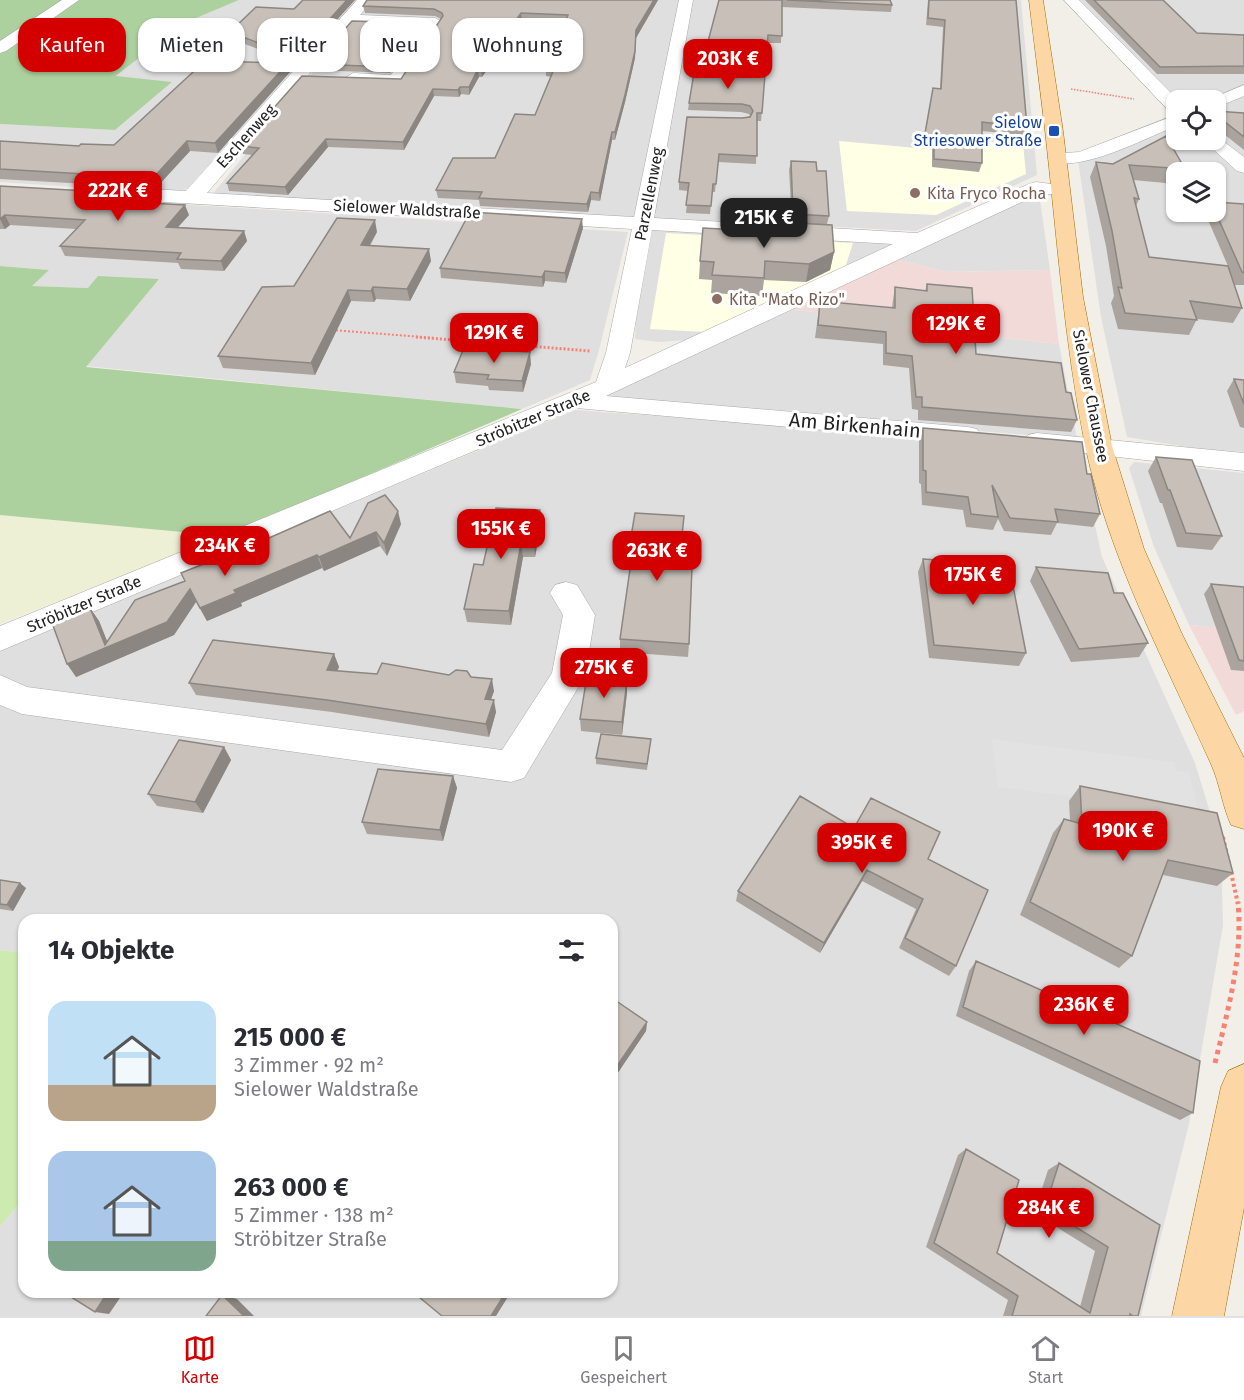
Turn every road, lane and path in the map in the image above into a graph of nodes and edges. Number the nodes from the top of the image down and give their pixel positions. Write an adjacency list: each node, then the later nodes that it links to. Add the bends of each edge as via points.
1 (72, 0): 6 (street)
2 (365, 0): 5 (street, Eschenweg)
3 (686, 0): 14 (street, Parzellenweg)
4 (1051, 6): 9 (main road, Sielower Chaussee); 11 (street, via 1083,12)
5 (348, 19): 8 (street, via 435,22 396,80)
6 (0, 48)
7 (303, 72): 8 (street, Eschenweg)
8 (300, 76): 22 (street, Eschenweg)
9 (1049, 86): 13 (path); 18 (main road, Sielower Chaussee)
10 (1244, 90): 12 (street)
11 (1166, 98)
12 (1226, 98)
13 (1135, 100)
14 (664, 117): 15 (street); 23 (street, Parzellenweg)
15 (686, 117)
16 (1166, 124): 18 (street, via 1084,156)
17 (1224, 150): 19 (street)
18 (1057, 158): 20 (main road, Sielower Chaussee)
19 (1244, 167)
20 (1060, 190): 24 (street, Ströbitzer Straße, via 1036,188); 29 (main road, Sielower Chaussee, via 1072,297)
21 (72, 191): 22 (street, Sielower Waldstraße)
22 (192, 197): 23 (street, Sielower Waldstraße)
23 (643, 222): 24 (street, Sielower Waldstraße); 26 (street, Parzellenweg)
24 (921, 239): 27 (street, Ströbitzer Straße)
25 (327, 330): 26 (path)
26 (618, 353): 27 (street, Parzellenweg)
27 (608, 386): 28 (street, Ströbitzer Straße)
28 (574, 401): 29 (street, Am Birkenhain); 32 (street, Ströbitzer Straße)
29 (1099, 446): 30 (street, Am Birkenhain); 34 (main road, Sielower Chaussee, via 1129,549 1167,634)
30 (1244, 462)
31 (566, 593): 33 (street, via 579,615 568,676 511,767 22,700)
32 (0, 639)
33 (0, 689)
34 (1238, 768): 35 (main road, Sielower Chaussee)
35 (1233, 822): 36 (path, via 1230,862 1239,922)
36 (1229, 1077): 37 (main road)
37 (1198, 1316)

